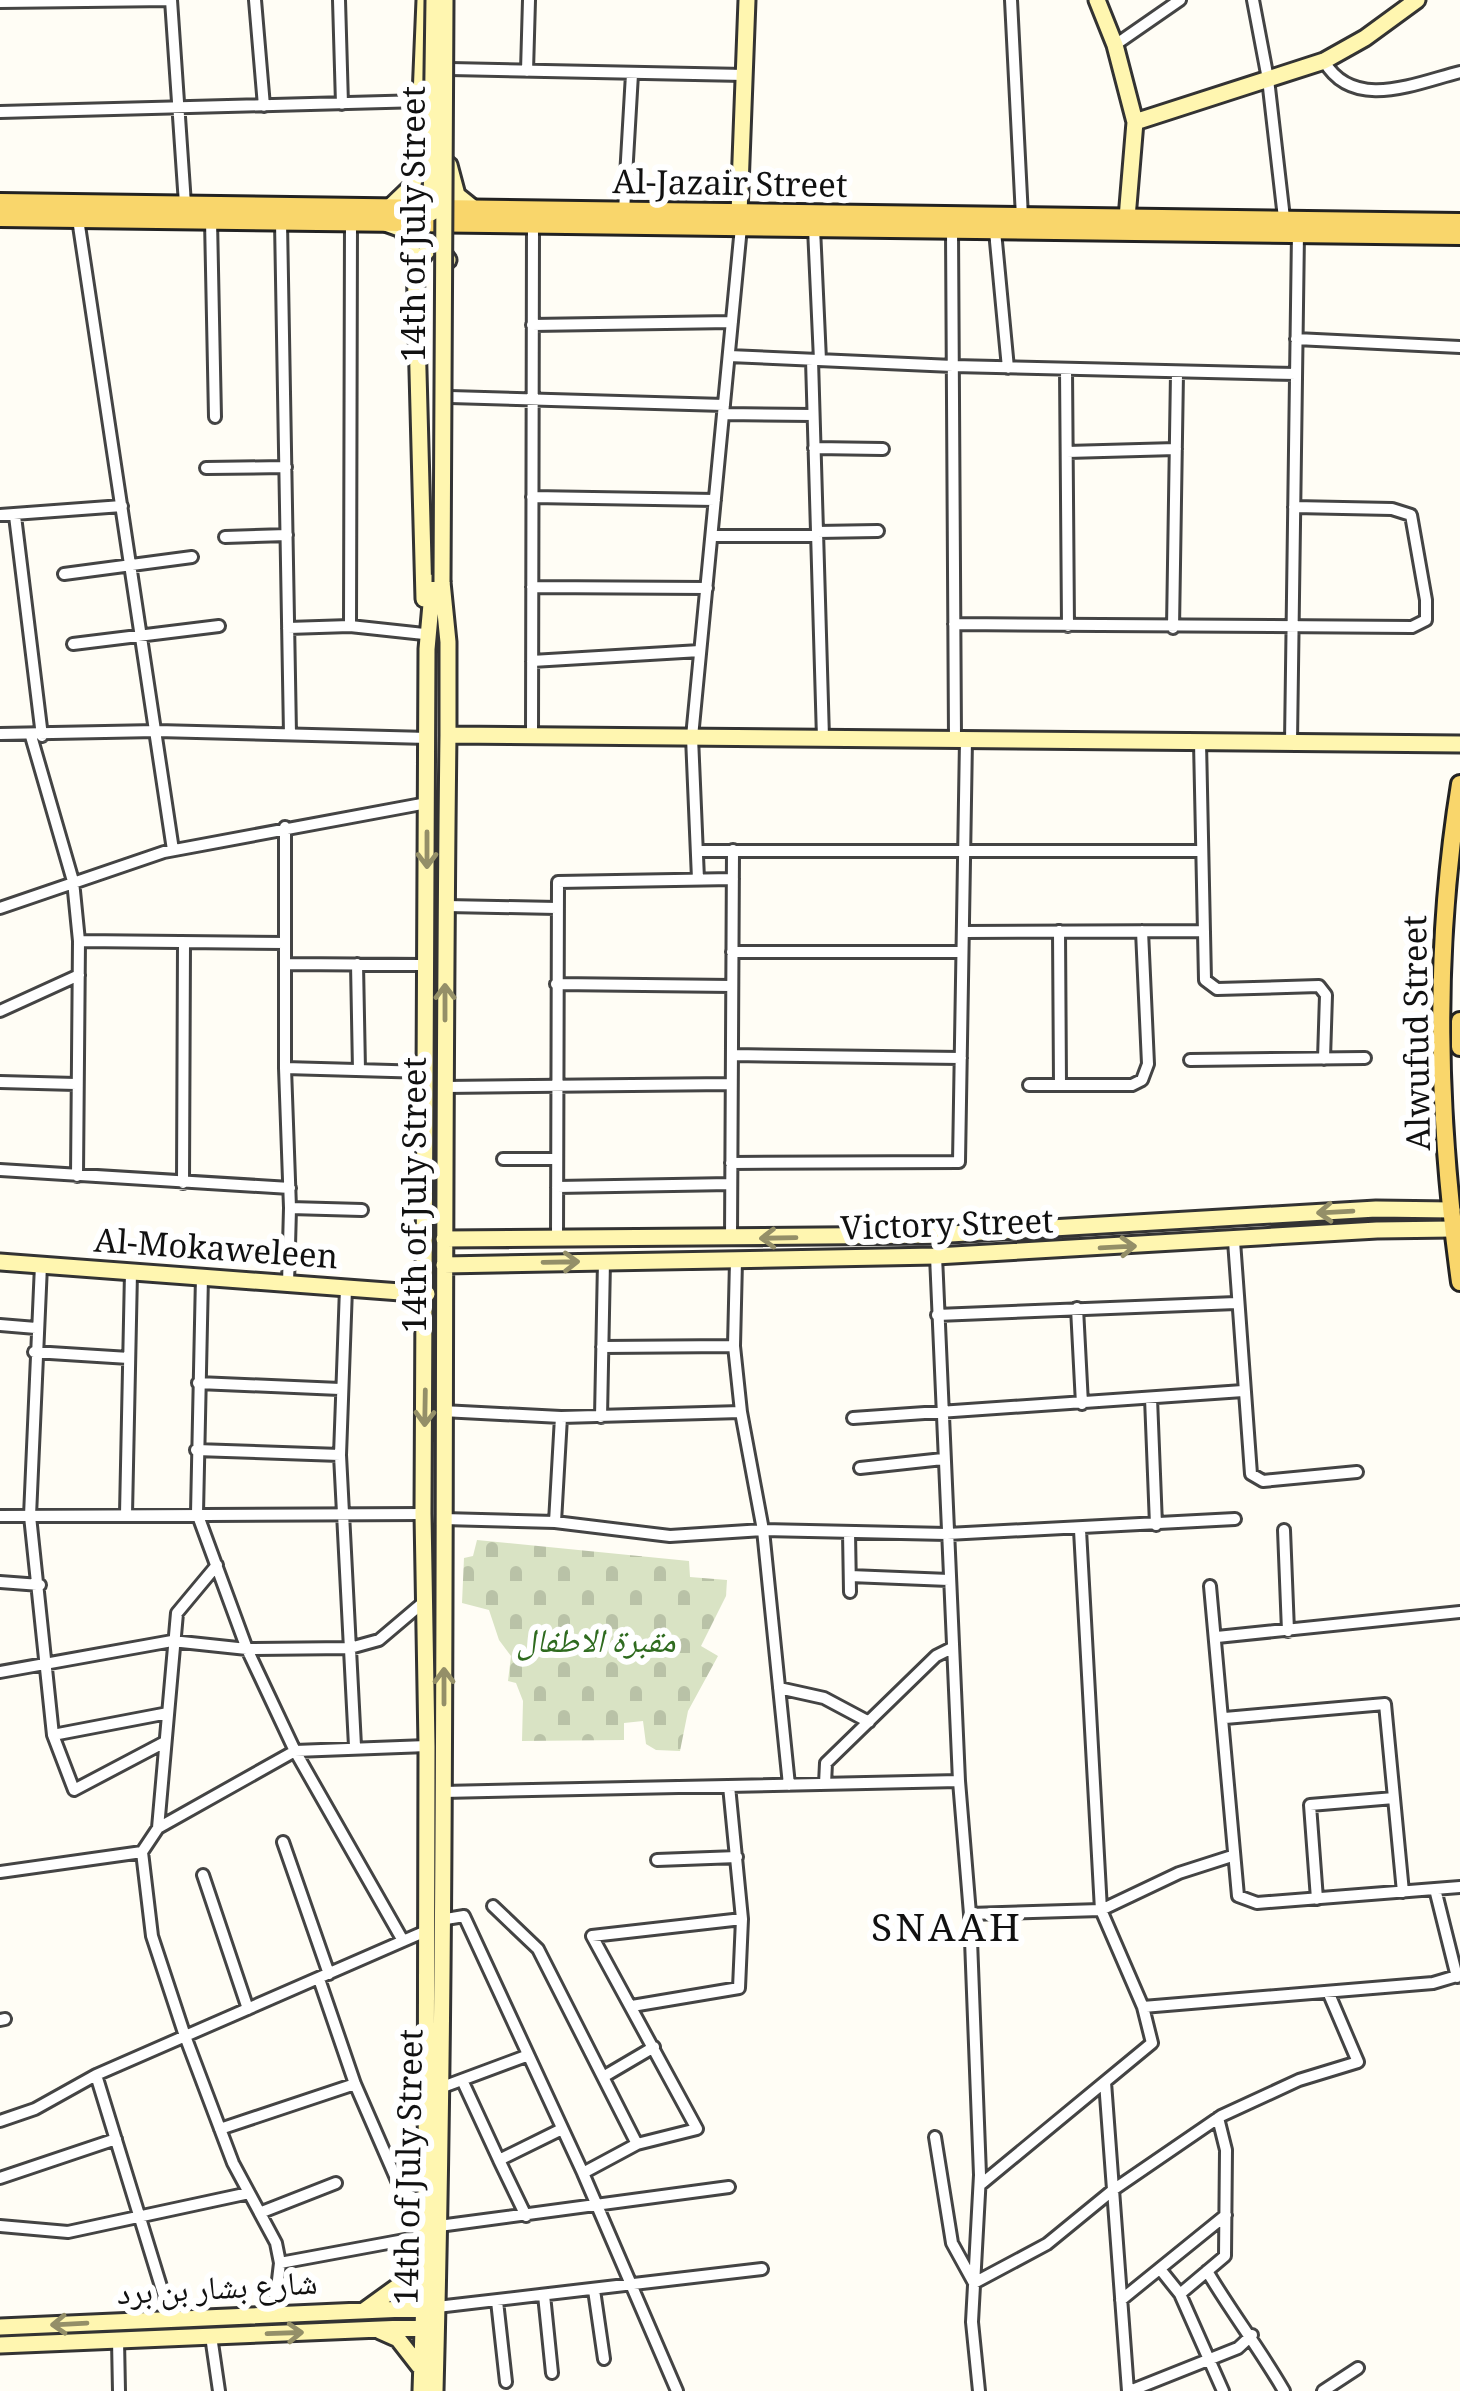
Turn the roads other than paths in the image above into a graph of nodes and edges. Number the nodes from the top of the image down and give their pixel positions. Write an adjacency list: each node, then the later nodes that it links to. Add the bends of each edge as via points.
1 (171, 0): 14 (street); 26 (street)
2 (255, 0): 25 (street)
3 (338, 0): 24 (street)
4 (424, 0): 23 (main road)
5 (434, 0): 91 (main road, 14th of July Street, bridge)
6 (448, 0): 17 (main road); 91 (main road, 14th of July Street, bridge)
7 (529, 0): 18 (street)
8 (747, 0): 21 (main road)
9 (1010, 0): 36 (street)
10 (1097, 0): 15 (main road)
11 (1180, 0): 15 (street)
12 (1253, 0): 22 (street)
13 (1417, 0): 16 (main road)
14 (0, 2)
15 (1115, 45): 28 (main road)
16 (1324, 61): 19 (street, via 1340,80 1372,92); 22 (main road)
17 (450, 69): 18 (street); 30 (main road)
18 (527, 71): 20 (street)
19 (1460, 72)
20 (632, 74): 21 (street); 33 (street)
21 (744, 75): 41 (main road)
22 (1268, 79): 28 (main road); 46 (street)
23 (424, 101): 24 (street); 29 (main road)
24 (342, 104): 25 (street)
25 (264, 106): 26 (street)
26 (178, 108): 27 (street); 32 (street)
27 (0, 112)
28 (1135, 122): 38 (main road)
29 (418, 169): 30 (main road, via 430,187 442,184); 35 (main road)
30 (449, 169): 34 (main road)
31 (0, 202): 32 (main road, Al-Jazair Street)
32 (185, 204): 35 (main road, Al-Jazair Street)
33 (624, 212): 34 (main road, Al-Jazair Street); 41 (main road, Al-Jazair Street)
34 (471, 215): 35 (main road, Al-Jazair Street); 45 (main road, Al-Jazair Street); 53 (main road)
35 (389, 216): 43 (main road, Al-Jazair Street); 54 (main road, via 408,236)
36 (1022, 217): 38 (main road, Al-Jazair Street); 41 (main road, Al-Jazair Street)
37 (0, 218): 39 (main road, Al-Jazair Street)
38 (1127, 218): 47 (main road, Al-Jazair Street)
39 (78, 219): 40 (main road, Al-Jazair Street); 79 (street)
40 (211, 220): 42 (main road, Al-Jazair Street); 70 (street)
41 (740, 220): 45 (main road, Al-Jazair Street); 48 (main road, Al-Jazair Street); 55 (street)
42 (281, 222): 43 (main road, Al-Jazair Street); 75 (street)
43 (351, 222): 97 (street)
44 (1460, 222): 46 (main road, Al-Jazair Street)
45 (532, 224): 56 (street)
46 (1276, 224): 47 (main road, Al-Jazair Street); 51 (main road, Al-Jazair Street)
47 (1241, 225): 50 (main road, Al-Jazair Street)
48 (814, 228): 49 (main road, Al-Jazair Street); 60 (street)
49 (952, 230): 50 (main road, Al-Jazair Street); 61 (street)
50 (995, 231): 62 (street)
51 (1298, 233): 52 (main road, Al-Jazair Street); 57 (street)
52 (1460, 236)
53 (448, 260): 54 (main road, via 430,247); 66 (main road)
54 (416, 265): 102 (main road)
55 (732, 322): 56 (street); 59 (street)
56 (532, 325): 67 (street)
57 (1296, 338): 58 (street); 65 (street)
58 (1460, 347)
59 (729, 356): 60 (street); 68 (street)
60 (816, 360): 61 (street); 69 (street)
61 (953, 366): 62 (street); 94 (street)
62 (1008, 368): 63 (street)
63 (1066, 369): 64 (street); 74 (street)
64 (1177, 373): 65 (street); 72 (street)
65 (1296, 374): 80 (street)
66 (450, 397): 67 (street); 103 (main road)
67 (532, 398): 68 (street); 77 (street)
68 (724, 410): 69 (street); 78 (street)
69 (813, 415): 71 (street)
70 (215, 418)
71 (814, 448): 73 (street); 84 (street)
72 (1176, 448): 74 (street); 100 (street)
73 (883, 449)
74 (1066, 452): 98 (street)
75 (286, 466): 76 (street); 85 (street)
76 (206, 468)
77 (532, 497): 78 (street); 92 (street)
78 (715, 500): 86 (street)
79 (122, 506): 82 (street); 89 (street)
80 (1294, 507): 95 (street); 95 (street, via 1411,515 1426,620 1412,627)
81 (0, 515): 82 (street)
82 (15, 516): 111 (street)
83 (878, 531): 84 (street)
84 (817, 534): 86 (street); 115 (street)
85 (287, 535): 87 (street); 99 (street)
86 (712, 536): 93 (street)
87 (224, 537)
88 (192, 557): 89 (street)
89 (132, 565): 90 (street); 101 (street)
90 (64, 574)
91 (438, 582): 102 (main road, 14th of July Street); 103 (main road, 14th of July Street)
92 (532, 587): 93 (street); 106 (street)
93 (706, 588): 105 (street)
94 (954, 624): 98 (street); 116 (street)
95 (1293, 625): 100 (street); 118 (street)
96 (219, 626): 101 (street)
97 (350, 626): 99 (street); 102 (street)
98 (1068, 626): 100 (street)
99 (288, 628): 109 (street)
100 (1173, 628)
101 (142, 635): 104 (street); 107 (street)
102 (426, 642): 114 (main road, 14th of July Street)
103 (448, 642): 110 (main road, 14th of July Street)
104 (73, 644)
105 (700, 651): 106 (street); 113 (street)
106 (532, 661): 112 (street)
107 (158, 731): 109 (street); 111 (street); 124 (street)
108 (0, 734): 111 (street)
109 (290, 734): 114 (street)
110 (448, 735): 112 (main road); 131 (main road, 14th of July Street)
111 (36, 736): 130 (street)
112 (532, 736): 113 (main road)
113 (692, 737): 115 (main road); 127 (street)
114 (428, 738): 121 (main road, 14th of July Street)
115 (823, 738): 116 (main road)
116 (960, 739): 117 (main road); 123 (street)
117 (1200, 742): 118 (main road); 126 (street)
118 (1291, 742): 119 (main road)
119 (1460, 744)
120 (1460, 784): 179 (main road, Alwufud Street, via 1440,988)
121 (427, 803): 122 (street); 145 (main road, 14th of July Street, one-way to 145)
122 (285, 827): 124 (street); 139 (street)
123 (964, 849): 125 (street); 126 (street); 137 (street)
124 (173, 850): 130 (street)
125 (733, 850): 127 (street); 128 (street)
126 (1201, 850): 136 (street)
127 (697, 851): 129 (street)
128 (733, 878): 129 (street); 141 (street)
129 (698, 879): 133 (street, via 558,882)
130 (73, 881): 132 (street); 138 (street)
131 (446, 906): 133 (street); 165 (main road, 14th of July Street, one-way to 131)
132 (0, 908)
133 (557, 908): 147 (street)
134 (1059, 931): 135 (street); 137 (street); 164 (street)
135 (1142, 931): 136 (street); 164 (street, via 1145,1075 1132,1085)
136 (1201, 931): 155 (street, via 1203,977 1213,988 1322,988)
137 (963, 932): 142 (street)
138 (79, 941): 140 (street); 146 (street)
139 (285, 943): 140 (street); 143 (street)
140 (184, 944): 172 (street)
141 (732, 952): 142 (street); 148 (street)
142 (962, 952): 153 (street)
143 (285, 964): 144 (street); 157 (street)
144 (357, 964): 145 (street); 158 (street)
145 (427, 965): 159 (main road, 14th of July Street)
146 (79, 975): 149 (street); 161 (street)
147 (556, 984): 148 (street); 166 (street)
148 (732, 986): 152 (street)
149 (0, 1011)
150 (1460, 1021): 151 (main road, Alwufud Street)
151 (1460, 1047)
152 (732, 1055): 153 (street); 162 (street)
153 (961, 1058): 169 (street, via 959,1162)
154 (1365, 1058): 155 (street)
155 (1324, 1059): 156 (street)
156 (1190, 1060)
157 (285, 1068): 158 (street); 174 (street)
158 (359, 1070): 159 (street)
159 (427, 1072): 198 (main road, 14th of July Street)
160 (0, 1082): 161 (street)
161 (76, 1084): 171 (street)
162 (731, 1084): 166 (street); 169 (street)
163 (1029, 1084): 164 (street)
164 (1060, 1084)
165 (445, 1087): 166 (street); 183 (main road, 14th of July Street)
166 (558, 1088): 168 (street)
167 (503, 1159): 168 (street)
168 (557, 1159): 175 (street)
169 (731, 1163): 173 (street)
170 (0, 1170): 171 (street)
171 (77, 1176): 172 (street)
172 (183, 1183): 174 (street)
173 (731, 1184): 175 (street); 182 (street)
174 (290, 1187): 176 (street)
175 (557, 1187): 181 (street)
176 (290, 1208): 178 (street); 196 (street)
177 (1376, 1209): 179 (main road, Victory Street); 180 (main road); 182 (main road, Victory Street, one-way to 182)
178 (362, 1210)
179 (1452, 1220): 180 (main road, Victory Street); 195 (main road, Alwufud Street)
180 (1378, 1230): 185 (main road, Victory Street)
181 (557, 1238): 182 (main road, Victory Street); 184 (main road, Victory Street)
182 (731, 1238)
183 (444, 1239): 184 (main road, Victory Street); 192 (main road, 14th of July Street)
184 (509, 1240): 190 (main road)
185 (1234, 1241): 186 (main road, Victory Street, one-way to 185); 199 (street)
186 (936, 1256): 188 (main road, Victory Street); 201 (street)
187 (604, 1261): 188 (main road, Victory Street); 190 (main road, Victory Street, one-way to 187); 205 (street)
188 (736, 1261): 204 (street)
189 (0, 1262): 191 (main road, Al-Mokaweleen)
190 (510, 1263): 192 (main road, Victory Street)
191 (41, 1265): 193 (main road, Al-Mokaweleen); 203 (street)
192 (444, 1265): 213 (main road, 14th of July Street)
193 (131, 1271): 194 (main road, Al-Mokaweleen); 207 (street)
194 (202, 1276): 196 (main road, Al-Mokaweleen); 208 (street)
195 (1460, 1282)
196 (288, 1284): 197 (main road, Al-Mokaweleen)
197 (346, 1288): 198 (main road, Al-Mokaweleen); 209 (street)
198 (427, 1294): 226 (main road, 14th of July Street, one-way to 226)
199 (1236, 1303): 200 (street); 210 (street)
200 (1077, 1308): 201 (street); 212 (street)
201 (937, 1315): 215 (street)
202 (0, 1325): 203 (street)
203 (36, 1328): 206 (street)
204 (734, 1346): 205 (street); 214 (street)
205 (602, 1347): 217 (street)
206 (34, 1352): 207 (street); 228 (street)
207 (129, 1358): 225 (street)
208 (198, 1383): 209 (street); 219 (street)
209 (340, 1389): 220 (street)
210 (1243, 1391): 211 (street); 223 (street, via 1254,1477)
211 (1151, 1398): 212 (street); 233 (street)
212 (1082, 1404): 215 (street)
213 (442, 1411): 216 (street); 231 (main road, 14th of July Street)
214 (741, 1412): 217 (street); 234 (street)
215 (941, 1412): 218 (street); 221 (street)
216 (561, 1417): 217 (street); 232 (street)
217 (601, 1417)
218 (853, 1418)
219 (196, 1450): 220 (street); 224 (street)
220 (340, 1455): 229 (street)
221 (944, 1459): 222 (street); 238 (street)
222 (860, 1468)
223 (1357, 1472)
224 (197, 1513): 225 (street); 229 (street); 239 (street)
225 (126, 1514): 228 (street)
226 (423, 1514): 229 (street); 246 (main road, 14th of July Street)
227 (0, 1516): 228 (street)
228 (30, 1516): 243 (street)
229 (344, 1516): 251 (street)
230 (1234, 1519): 233 (street)
231 (443, 1520): 232 (street); 269 (main road, 14th of July Street, one-way to 231)
232 (555, 1522): 234 (street, via 670,1536)
233 (1156, 1525): 235 (street)
234 (763, 1530): 237 (street); 256 (street)
235 (1080, 1530): 238 (street); 284 (street)
236 (1284, 1530): 248 (street)
237 (849, 1532): 238 (street); 240 (street)
238 (947, 1534): 241 (street)
239 (217, 1565): 250 (street, via 182,1603); 253 (street)
240 (850, 1576): 241 (street); 245 (street)
241 (949, 1580): 252 (street)
242 (0, 1582): 243 (street)
243 (40, 1585): 254 (street)
244 (1210, 1586): 249 (street)
245 (850, 1592)
246 (424, 1601): 251 (street, via 379,1640); 263 (main road, 14th of July Street)
247 (1460, 1612): 248 (street)
248 (1288, 1631): 249 (street)
249 (1217, 1636): 258 (street)
250 (172, 1641): 253 (street); 254 (street); 257 (street)
251 (350, 1648): 253 (street); 262 (street)
252 (952, 1648): 259 (street); 265 (street)
253 (247, 1649): 264 (street)
254 (49, 1665): 255 (street); 260 (street)
255 (0, 1672)
256 (779, 1688): 259 (street, via 824,1698); 266 (street)
257 (168, 1713): 260 (street); 261 (street)
258 (1225, 1718): 270 (street, via 1384,1704); 274 (street)
259 (869, 1722): 267 (street, via 826,1763)
260 (53, 1735): 261 (street, via 74,1790)
261 (165, 1742): 271 (street)
262 (356, 1746): 263 (street); 264 (street)
263 (427, 1746): 287 (main road, 14th of July Street)
264 (295, 1751): 271 (street); 288 (street)
265 (959, 1781): 267 (street); 285 (street)
266 (789, 1784): 267 (street); 268 (street)
267 (825, 1784)
268 (730, 1786): 269 (street); 275 (street)
269 (443, 1792): 287 (main road, 14th of July Street)
270 (1394, 1798): 281 (street); 282 (street, via 1310,1805)
271 (158, 1828): 273 (street)
272 (283, 1842): 290 (street)
273 (142, 1852): 277 (street); 295 (street, via 152,1936)
274 (1232, 1856): 282 (street, via 1243,1900); 284 (street)
275 (737, 1857): 276 (street); 286 (street)
276 (657, 1860)
277 (0, 1871)
278 (203, 1875): 294 (street)
279 (1460, 1887): 280 (street)
280 (1435, 1889): 281 (street); 289 (street)
281 (1402, 1892): 282 (street)
282 (1317, 1899)
283 (493, 1906): 299 (street, via 538,1949)
284 (1101, 1910): 285 (street); 293 (street)
285 (970, 1914): 315 (street)
286 (742, 1919): 292 (street, via 739,1988); 292 (street, via 592,1936)
287 (433, 1926): 288 (street); 297 (street, via 464,1916); 303 (main road, 14th of July Street); 319 (main road, 14th of July Street)
288 (402, 1940): 290 (street)
289 (1458, 1976): 291 (street)
290 (324, 1977): 294 (street); 302 (street)
291 (1330, 1994): 293 (street); 304 (street, via 1358,2062)
292 (632, 2006): 296 (street)
293 (1143, 2007): 301 (street, via 1152,2042)
294 (248, 2009): 295 (street)
295 (185, 2036): 298 (street); 306 (street)
296 (654, 2048): 299 (street); 310 (street, via 697,2129)
297 (526, 2056): 300 (street); 307 (street)
298 (96, 2075): 305 (street); 309 (street)
299 (603, 2077): 310 (street)
300 (462, 2080): 303 (street); 311 (street)
301 (1105, 2082): 315 (street); 317 (street)
302 (355, 2084): 306 (street); 319 (street, via 402,2192)
303 (440, 2088): 326 (main road, 14th of July Street)
304 (1218, 2118): 317 (street); 322 (street)
305 (0, 2121)
306 (220, 2129): 318 (street)
307 (562, 2129): 311 (street); 312 (street)
308 (935, 2138): 331 (street, via 952,2242)
309 (116, 2139): 313 (street); 324 (street)
310 (637, 2144): 312 (street)
311 (499, 2160): 323 (street)
312 (583, 2173): 320 (street)
313 (0, 2178)
314 (335, 2183): 321 (street)
315 (979, 2186): 331 (street)
316 (729, 2187): 320 (street)
317 (1113, 2190): 331 (street, via 1047,2243); 336 (street)
318 (249, 2193): 321 (street); 324 (street)
319 (425, 2203): 326 (main road, 14th of July Street)
320 (595, 2206): 323 (street); 332 (street)
321 (262, 2212): 327 (street)
322 (1226, 2215): 329 (street); 330 (street, via 1225,2256)
323 (526, 2216): 326 (street)
324 (138, 2217): 325 (street, via 68,2232); 341 (street)
325 (0, 2226)
326 (433, 2231): 327 (street); 338 (main road, 14th of July Street); 339 (main road, via 401,2284)
327 (280, 2263): 340 (street)
328 (762, 2269): 332 (street)
329 (1160, 2269): 334 (street); 336 (street)
330 (1207, 2271): 334 (street); 346 (street)
331 (974, 2283): 360 (street)
332 (630, 2286): 333 (street); 359 (street)
333 (594, 2290): 335 (street); 349 (street)
334 (1180, 2294): 350 (street)
335 (544, 2295): 337 (street); 353 (street)
336 (1121, 2300): 361 (street)
337 (497, 2301): 338 (street); 354 (street)
338 (429, 2308): 339 (main road, شارع بشار بن برد); 343 (main road, 14th of July Street)
339 (363, 2311): 340 (main road, شارع بشار بن برد)
340 (274, 2314): 341 (main road, شارع بشار بن برد)
341 (171, 2320): 342 (main road, شارع بشار بن برد, one-way to 342)
342 (0, 2327)
343 (429, 2327): 344 (main road, شارع بشار بن برد); 351 (main road, 14th of July Street); 358 (main road, 14th of July Street)
344 (371, 2330): 345 (main road, شارع بشار بن برد, one-way to 344); 351 (main road, via 391,2333)
345 (211, 2336): 347 (main road, شارع بشار بن برد); 356 (street)
346 (1252, 2336): 350 (street); 363 (street)
347 (118, 2340): 348 (main road, شارع بشار بن برد); 355 (street)
348 (0, 2345)
349 (604, 2359)
350 (1210, 2359): 361 (street); 362 (street)
351 (420, 2368): 357 (main road, 14th of July Street)
352 (1358, 2368): 364 (street)
353 (552, 2372)
354 (506, 2382)
355 (118, 2391)
356 (219, 2391)
357 (421, 2391)
358 (435, 2391)
359 (676, 2391)
360 (979, 2391)
361 (1129, 2391)
362 (1222, 2391)
363 (1284, 2391)
364 (1323, 2391)

